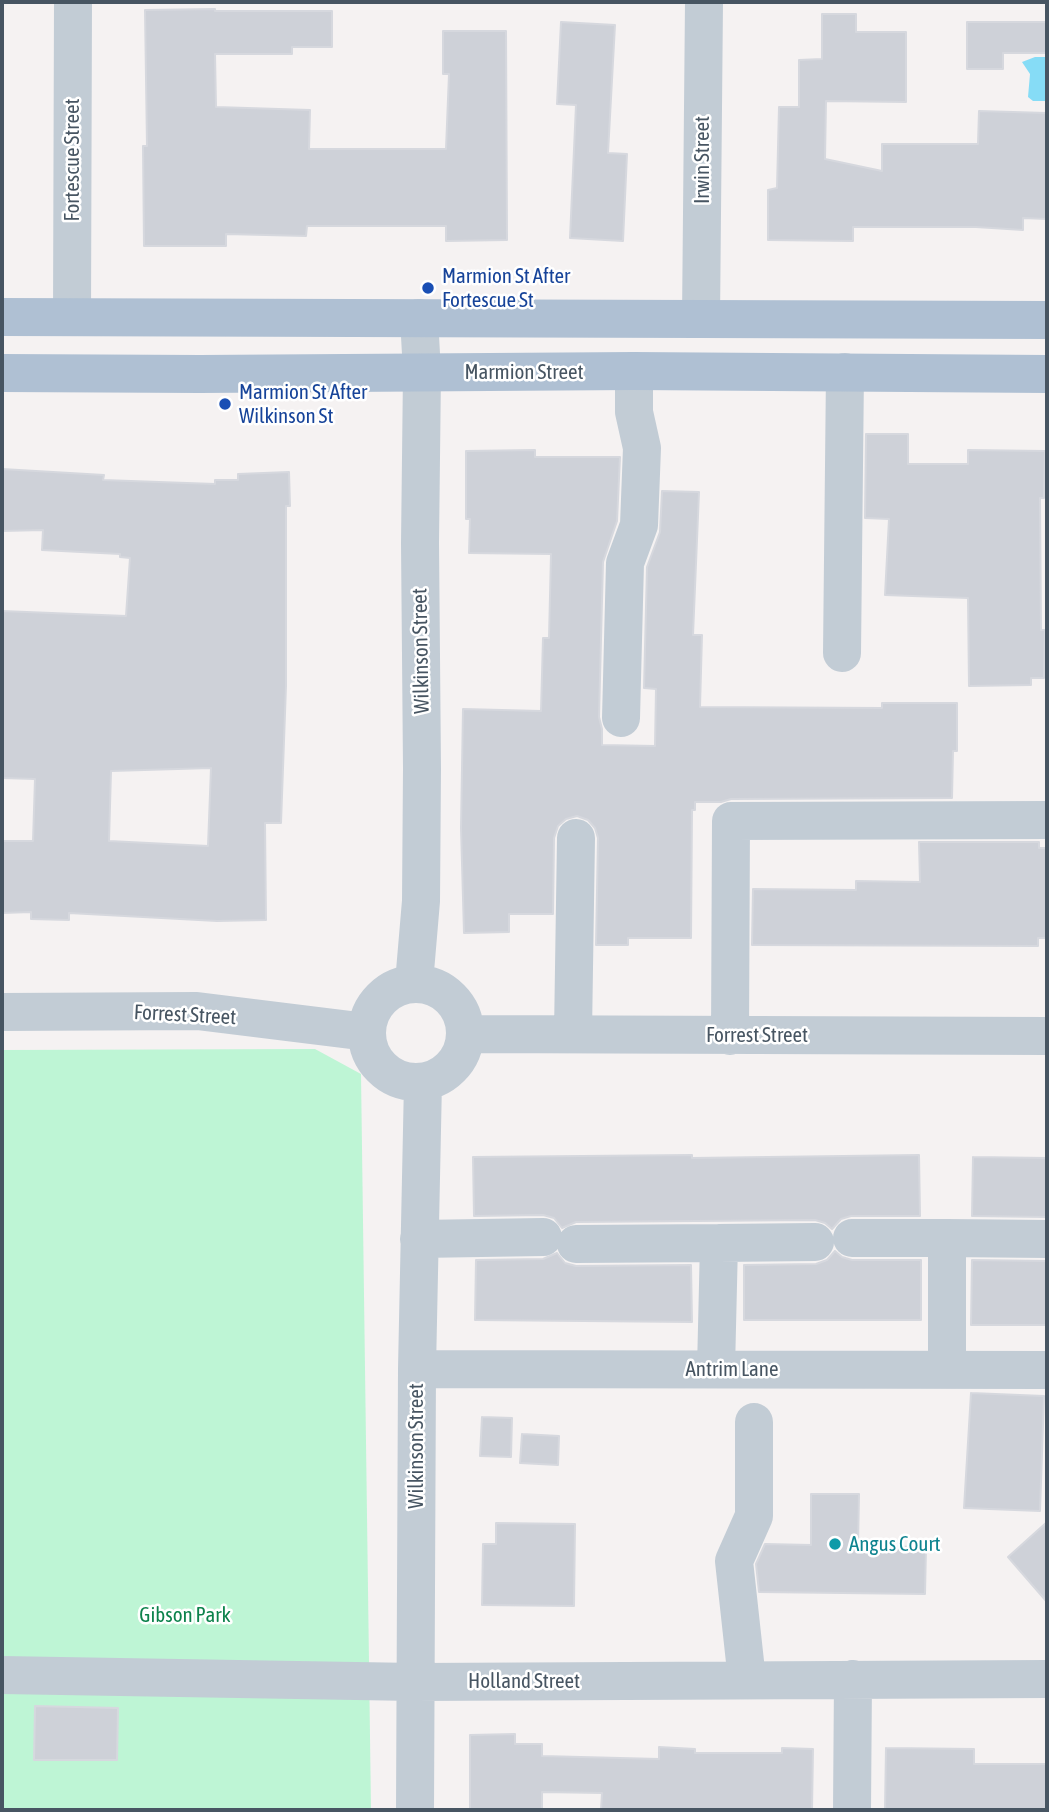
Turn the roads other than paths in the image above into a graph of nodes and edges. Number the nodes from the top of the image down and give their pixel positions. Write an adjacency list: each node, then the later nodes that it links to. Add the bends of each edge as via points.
1 (73, 2): 4 (street, Fortescue Street)
2 (704, 2): 6 (street, Irwin Street)
3 (2, 317): 4 (main road)
4 (72, 317): 5 (main road)
5 (419, 318): 6 (main road); 9 (street, Wilkinson Street)
6 (701, 318): 7 (main road)
7 (1047, 320)
8 (634, 371): 9 (main road, Marmion Street); 10 (main road, Marmion Street); 14 (street, via 634,412 642,448 639,525 625,563)
9 (422, 372): 11 (main road, Marmion Street); 17 (street, Wilkinson Street, via 421,901)
10 (845, 372): 12 (main road, Marmion Street); 13 (street)
11 (2, 373)
12 (1047, 374)
13 (842, 653)
14 (621, 718)
15 (1047, 820): 22 (street, via 731,821)
16 (576, 838): 20 (street)
17 (414, 983): 19 (street, via 386,993 369,1017); 21 (street, via 444,991 456,1003)
18 (2, 1012): 19 (street, Forrest Street, via 197,1012)
19 (367, 1032): 24 (street, via 375,1060 386,1070 399,1079)
20 (573, 1033): 21 (street, Forrest Street); 22 (street, Forrest Street)
21 (467, 1034): 24 (street, via 454,1065)
22 (730, 1036): 23 (street, Forrest Street)
23 (1047, 1036)
24 (423, 1082): 27 (street, Wilkinson Street)
25 (852, 1238): 26 (street)
26 (947, 1238): 28 (street); 33 (street)
27 (419, 1239): 30 (street); 31 (street, Wilkinson Street)
28 (1047, 1239)
29 (815, 1242): 30 (street)
30 (719, 1243): 32 (street)
31 (417, 1369): 32 (street, Antrim Lane); 40 (street, Wilkinson Street)
32 (716, 1369): 33 (street, Antrim Lane)
33 (947, 1370): 34 (street, Antrim Lane)
34 (1047, 1370)
35 (754, 1422): 39 (street, via 754,1516 734,1561)
36 (2, 1675): 40 (street, Holland Street)
37 (853, 1679): 38 (street, Holland Street); 39 (street, Holland Street); 42 (street)
38 (1047, 1679)
39 (747, 1680): 40 (street, Holland Street)
40 (415, 1682): 41 (street, Wilkinson Street)
41 (415, 1810)
42 (852, 1810)

